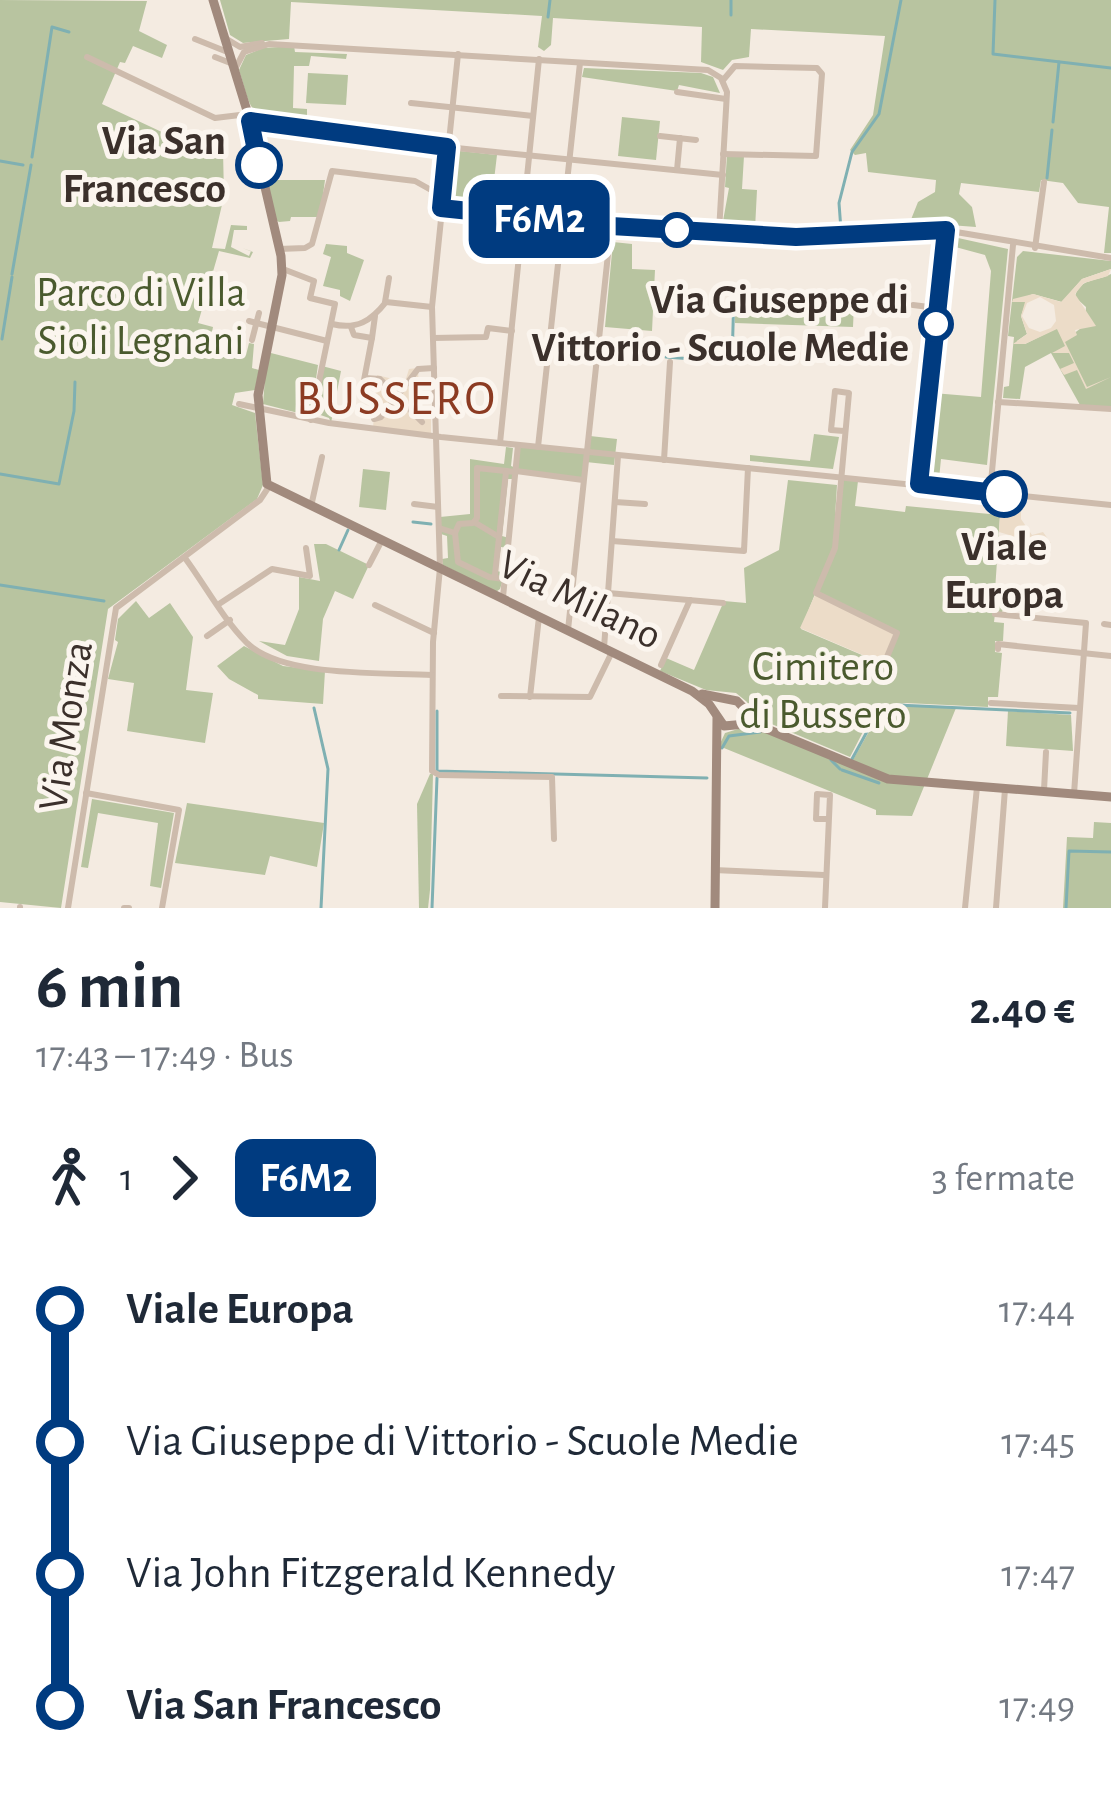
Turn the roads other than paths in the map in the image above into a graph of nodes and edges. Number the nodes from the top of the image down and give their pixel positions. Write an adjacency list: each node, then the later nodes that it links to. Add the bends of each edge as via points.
1 (213, 0): 2 (street)
2 (225, 38): 4 (street); 9 (street)
3 (195, 39): 9 (street)
4 (245, 49): 5 (street); 9 (street); 9 (street)
5 (458, 54): 8 (street); 15 (street)
6 (215, 56): 9 (street)
7 (87, 57): 17 (street, via 215,118)
8 (539, 59): 10 (street); 16 (street)
9 (232, 61): 17 (street)
10 (580, 62): 11 (street, via 706,69); 24 (street)
11 (722, 80): 13 (street); 22 (street, via 735,66 822,74 816,156)
12 (677, 92): 13 (street)
13 (727, 99): 22 (street)
14 (411, 103): 15 (street)
15 (452, 108): 16 (street); 21 (street)
16 (533, 116): 23 (street)
17 (249, 117): 21 (street); 37 (street)
18 (660, 136): 19 (street)
19 (680, 138): 20 (street); 25 (street)
20 (696, 140)
21 (447, 147): 23 (street); 28 (street)
22 (724, 154): 26 (street)
23 (529, 155): 24 (street); 30 (street)
24 (570, 159): 25 (street); 31 (street)
25 (677, 170): 26 (street)
26 (722, 175): 34 (street)
27 (1044, 182): 36 (street)
28 (442, 196): 29 (street); 37 (street, via 416,181 329,173 309,247)
29 (441, 208): 30 (street); 43 (street)
30 (525, 218): 31 (street); 51 (street)
31 (564, 221): 32 (street); 74 (street)
32 (611, 226): 34 (street); 75 (street)
33 (946, 230): 34 (street); 35 (street); 44 (street)
34 (719, 232)
35 (1013, 244): 36 (street); 61 (street)
36 (1035, 248): 38 (street)
37 (279, 249): 39 (street)
38 (1108, 257)
39 (282, 269): 48 (street, via 314,281 310,298 335,304); 49 (street)
40 (389, 278): 41 (street)
41 (385, 302): 43 (street); 46 (street)
42 (913, 305): 44 (street)
43 (432, 307): 53 (street)
44 (938, 308): 84 (street)
45 (259, 313): 47 (street)
46 (373, 317): 50 (street); 52 (street)
47 (252, 322): 49 (street); 54 (street)
48 (331, 324): 50 (street); 55 (street)
49 (271, 327): 55 (street); 63 (street)
50 (351, 327): 52 (street)
51 (512, 331): 53 (street); 72 (street)
52 (372, 338): 59 (street)
53 (433, 338): 57 (street)
54 (252, 340)
55 (327, 341): 67 (street)
56 (670, 362): 78 (street)
57 (434, 368): 60 (street, via 418,369); 71 (street)
58 (352, 371): 59 (street)
59 (365, 376): 60 (street)
60 (399, 394): 65 (street); 66 (street)
61 (998, 402): 64 (street); 86 (street)
62 (239, 404): 63 (street)
63 (257, 408): 67 (street); 85 (street)
64 (1111, 409)
65 (411, 410): 68 (street); 70 (street)
66 (374, 418)
67 (311, 420): 70 (street)
68 (422, 422)
69 (844, 431): 69 (street, via 849,393 835,391 831,430); 82 (street)
70 (410, 433): 71 (street)
71 (436, 436): 72 (street); 92 (street)
72 (500, 443): 73 (street)
73 (518, 445): 74 (street); 81 (street)
74 (538, 447): 75 (street)
75 (587, 453): 76 (street); 83 (street)
76 (619, 456): 78 (street); 87 (street)
77 (322, 457): 91 (street)
78 (664, 460): 79 (street)
79 (748, 468): 82 (street); 101 (street, via 744,551)
80 (506, 470): 81 (street); 93 (street); 96 (street, via 476,469)
81 (516, 471): 83 (street); 94 (street)
82 (841, 478): 84 (street); 125 (street, via 835,548 816,593 897,633)
83 (583, 480): 117 (street)
84 (919, 484): 86 (street)
85 (269, 485): 91 (street, Via Milano); 103 (street, Via Monza)
86 (990, 493): 90 (street)
87 (615, 502): 89 (street); 101 (street)
88 (414, 504): 92 (street)
89 (645, 504)
90 (1111, 505)
91 (310, 506): 99 (street, Via Milano)
92 (438, 506): 95 (street)
93 (502, 507): 94 (street); 100 (street)
94 (512, 508): 100 (street)
95 (439, 518): 97 (street); 98 (street)
96 (474, 522): 98 (street); 100 (street)
97 (439, 529): 98 (street); 105 (street)
98 (456, 529): 106 (street, via 458,562)
99 (382, 540): 104 (street); 105 (street, Via Milano)
100 (502, 541): 106 (street); 107 (street)
101 (612, 542): 108 (street)
102 (306, 548): 112 (street, via 310,576 270,569)
103 (184, 557): 112 (street); 142 (street, Via Monza, via 116,608)
104 (369, 565)
105 (440, 568): 109 (street, Via Milano); 118 (street)
106 (495, 575): 107 (street)
107 (504, 580): 109 (street)
108 (608, 593): 110 (street); 121 (street)
109 (502, 599): 115 (street, Via Milano)
110 (690, 600): 111 (street); 124 (street)
111 (723, 603)
112 (219, 604): 116 (street)
113 (375, 605): 118 (street)
114 (995, 614): 122 (street, via 1086,622)
115 (539, 616): 117 (street, Via Milano); 129 (street)
116 (230, 620): 119 (street); 126 (street, via 277,661)
117 (568, 630): 121 (street, Via Milano)
118 (434, 633): 126 (street)
119 (207, 636)
120 (998, 649): 122 (street)
121 (608, 650): 127 (street, Via Milano); 129 (street, via 590,697)
122 (1083, 653): 123 (street); 132 (street)
123 (1111, 656)
124 (662, 664)
125 (884, 664)
126 (432, 675): 146 (street, via 433,772 553,778)
127 (692, 691): 130 (street, Via Milano); 134 (street, Via Milano)
128 (500, 696): 129 (street)
129 (530, 697)
130 (725, 700): 133 (street, Via Milano); 134 (street)
131 (991, 704): 132 (street)
132 (1079, 708): 143 (street)
133 (744, 710): 135 (street); 136 (street, Via Milano)
134 (716, 715): 135 (street, Via Milano); 138 (street)
135 (735, 726): 136 (street, Via Milano); 138 (street)
136 (767, 729): 139 (street, Via Milano, via 886,778)
137 (1046, 752): 141 (street)
138 (716, 753): 147 (street)
139 (971, 786): 140 (street, Via Milano); 153 (street)
140 (1005, 789): 141 (street, Via Milano); 154 (street)
141 (1044, 792): 143 (street, Via Milano)
142 (86, 793): 149 (street, Via Monza); 150 (street, via 179,810)
143 (1074, 794): 144 (street, Via Milano)
144 (1111, 797)
145 (828, 819): 148 (street)
146 (554, 839)
147 (713, 870): 148 (street); 151 (street)
148 (824, 875): 152 (street)
149 (68, 908)
150 (162, 908)
151 (715, 908)
152 (825, 908)
153 (965, 908)
154 (996, 908)

